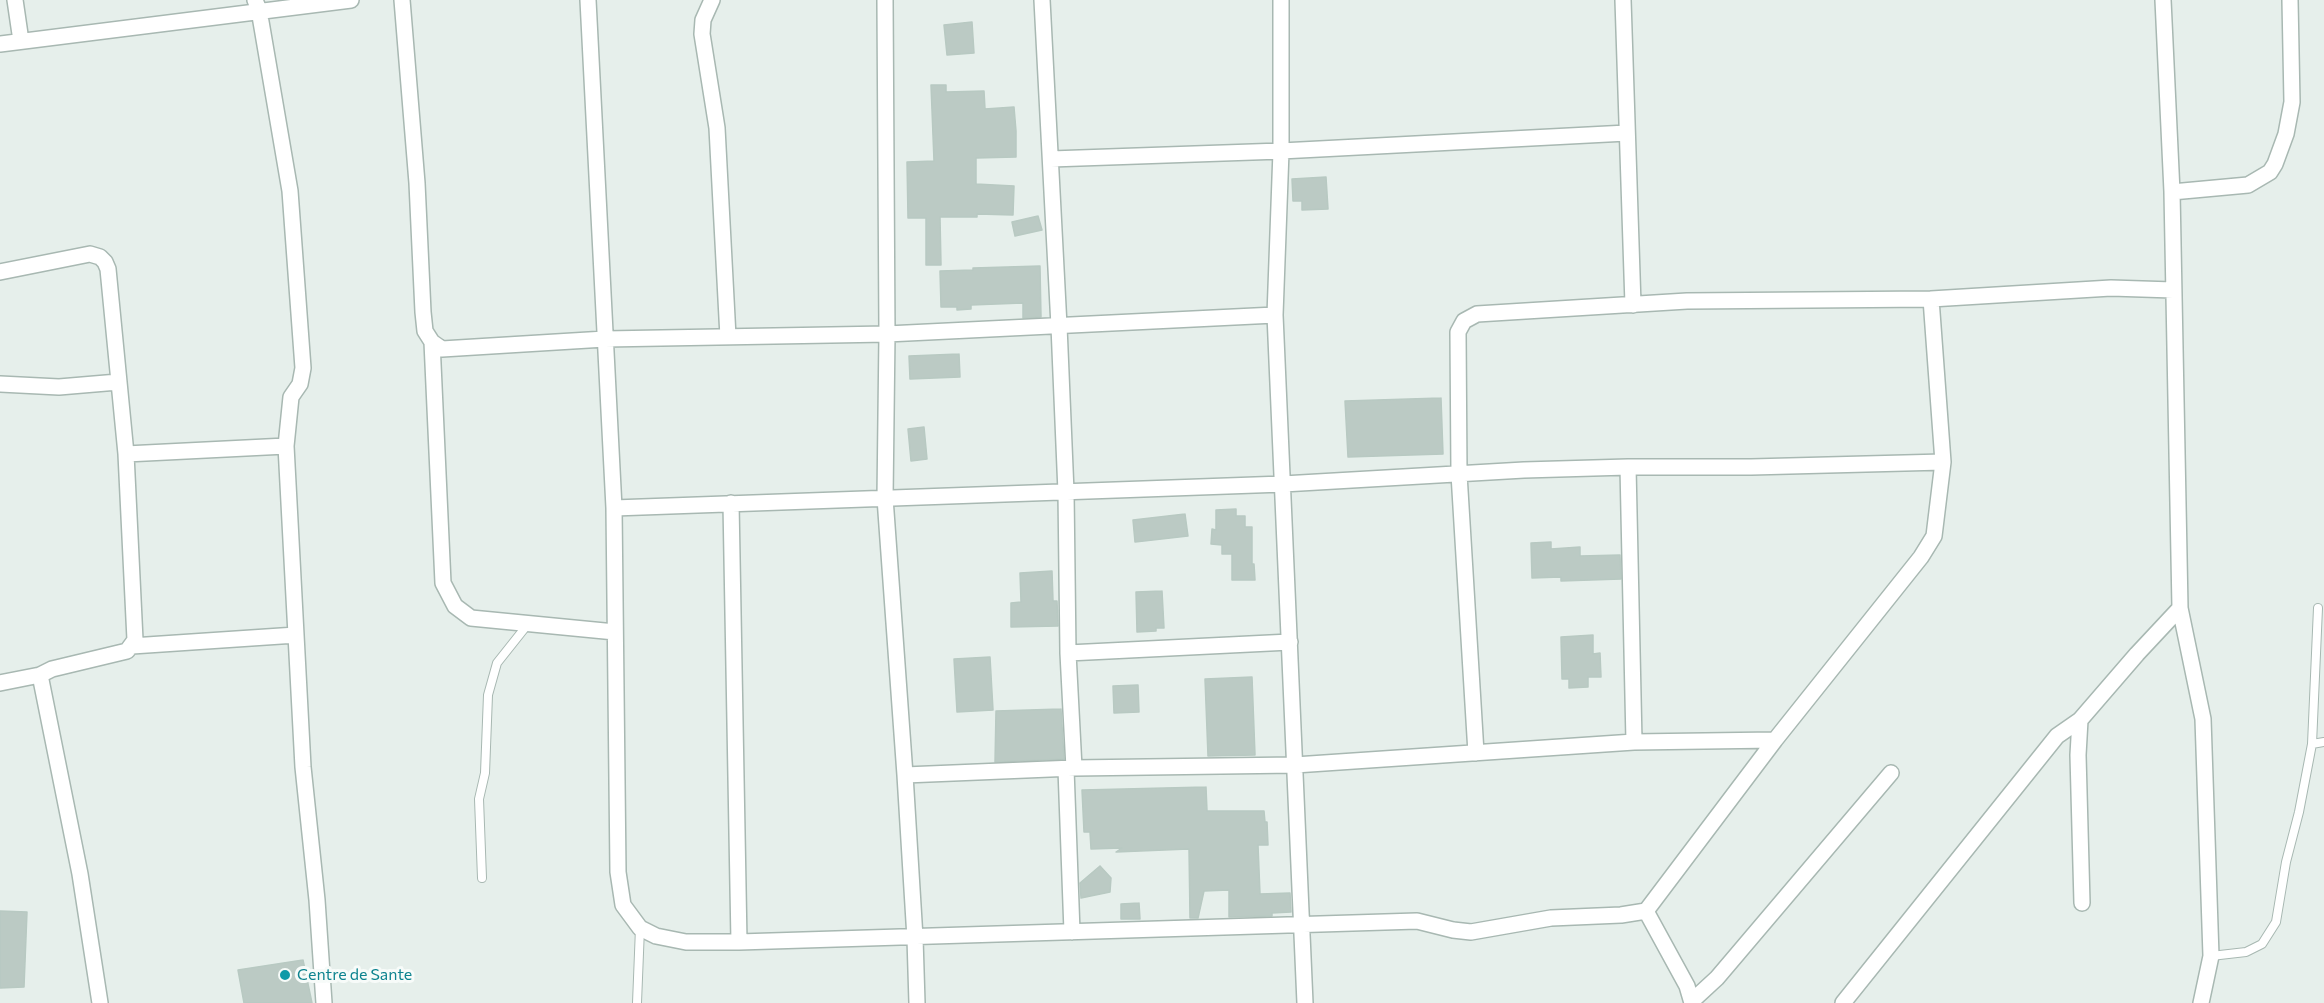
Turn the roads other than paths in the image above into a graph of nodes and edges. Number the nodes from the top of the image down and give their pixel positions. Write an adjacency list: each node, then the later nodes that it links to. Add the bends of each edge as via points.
1 (15, 0): 13 (street)
2 (351, 0): 12 (street)
3 (402, 0): 28 (street, via 423,312 425,331)
4 (588, 0): 27 (street)
5 (712, 0): 26 (street, via 702,34 717,128)
6 (885, 0): 25 (street)
7 (1042, 0): 17 (street)
8 (1281, 0): 16 (street)
9 (1623, 0): 15 (street)
10 (2163, 0): 18 (street)
11 (2290, 0): 18 (street, via 2292,102 2275,164 2248,185)
12 (257, 5): 13 (street); 31 (street, via 290,191 303,368 300,384 291,397)
13 (21, 41): 14 (street)
14 (0, 44)
15 (1627, 133): 16 (street); 22 (street)
16 (1281, 152): 17 (street); 23 (street)
17 (1051, 159): 24 (street)
18 (2172, 192): 20 (street)
19 (0, 272): 29 (street, via 90,254 100,257 108,269)
20 (2173, 290): 21 (street, via 2111,288); 41 (street)
21 (1931, 299): 22 (street); 33 (street)
22 (1633, 305): 35 (street, via 1477,314 1464,321 1458,332)
23 (1275, 315): 24 (street); 36 (street)
24 (1059, 326): 25 (street); 37 (street)
25 (886, 334): 26 (street); 38 (street)
26 (728, 337): 27 (street)
27 (605, 339): 28 (street, via 442,349); 40 (street)
28 (432, 342): 43 (street, via 444,583 455,606 471,618)
29 (118, 382): 30 (street, via 59,387); 32 (street)
30 (0, 384)
31 (286, 446): 32 (street); 45 (street)
32 (126, 454): 47 (street, via 135,639)
33 (1943, 462): 34 (street); 52 (street, via 1934,536)
34 (1628, 467): 35 (street); 53 (street)
35 (1459, 474): 36 (street); 56 (street)
36 (1282, 484): 37 (street); 46 (street)
37 (1066, 492): 38 (street); 48 (street)
38 (885, 498): 39 (street); 60 (street)
39 (731, 503): 40 (street); 68 (street)
40 (614, 508): 44 (street)
41 (2180, 608): 51 (street); 69 (street, via 2203,719)
42 (2318, 608): 55 (lane)
43 (528, 624): 44 (street); 61 (lane, via 497,663 489,695 485,773 479,799)
44 (615, 632): 65 (street, via 618,872 623,905)
45 (296, 635): 47 (street); 72 (street, via 303,767)
46 (1290, 642): 48 (street); 57 (street)
47 (132, 646): 49 (street, via 127,651)
48 (1068, 653): 58 (street)
49 (40, 675): 50 (street); 71 (street, via 80,874)
50 (0, 683)
51 (2080, 720): 62 (street); 76 (street, via 2057,736)
52 (1775, 740): 53 (street); 63 (street)
53 (1634, 742): 56 (street)
54 (2324, 742): 55 (lane)
55 (2312, 744): 69 (lane, via 2276,922 2262,944 2246,952)
56 (1476, 753): 57 (street)
57 (1295, 765): 58 (street); 64 (street)
58 (1070, 768): 60 (street); 66 (street)
59 (1891, 772): 70 (street, via 1717,978)
60 (905, 775): 67 (street)
61 (482, 878)
62 (2082, 903)
63 (1646, 911): 64 (street, via 1551,918 1472,932 1417,921); 70 (street)
64 (1302, 926): 66 (street); 75 (street)
65 (640, 928): 68 (street, via 686,942); 73 (lane)
66 (1072, 932): 67 (street)
67 (915, 938): 68 (street); 74 (street)
68 (739, 942)
69 (2211, 956): 77 (street)
70 (1692, 1002)
71 (100, 1003)
72 (324, 1003)
73 (637, 1003)
74 (916, 1003)
75 (1305, 1003)
76 (1843, 1003)
77 (2201, 1003)

